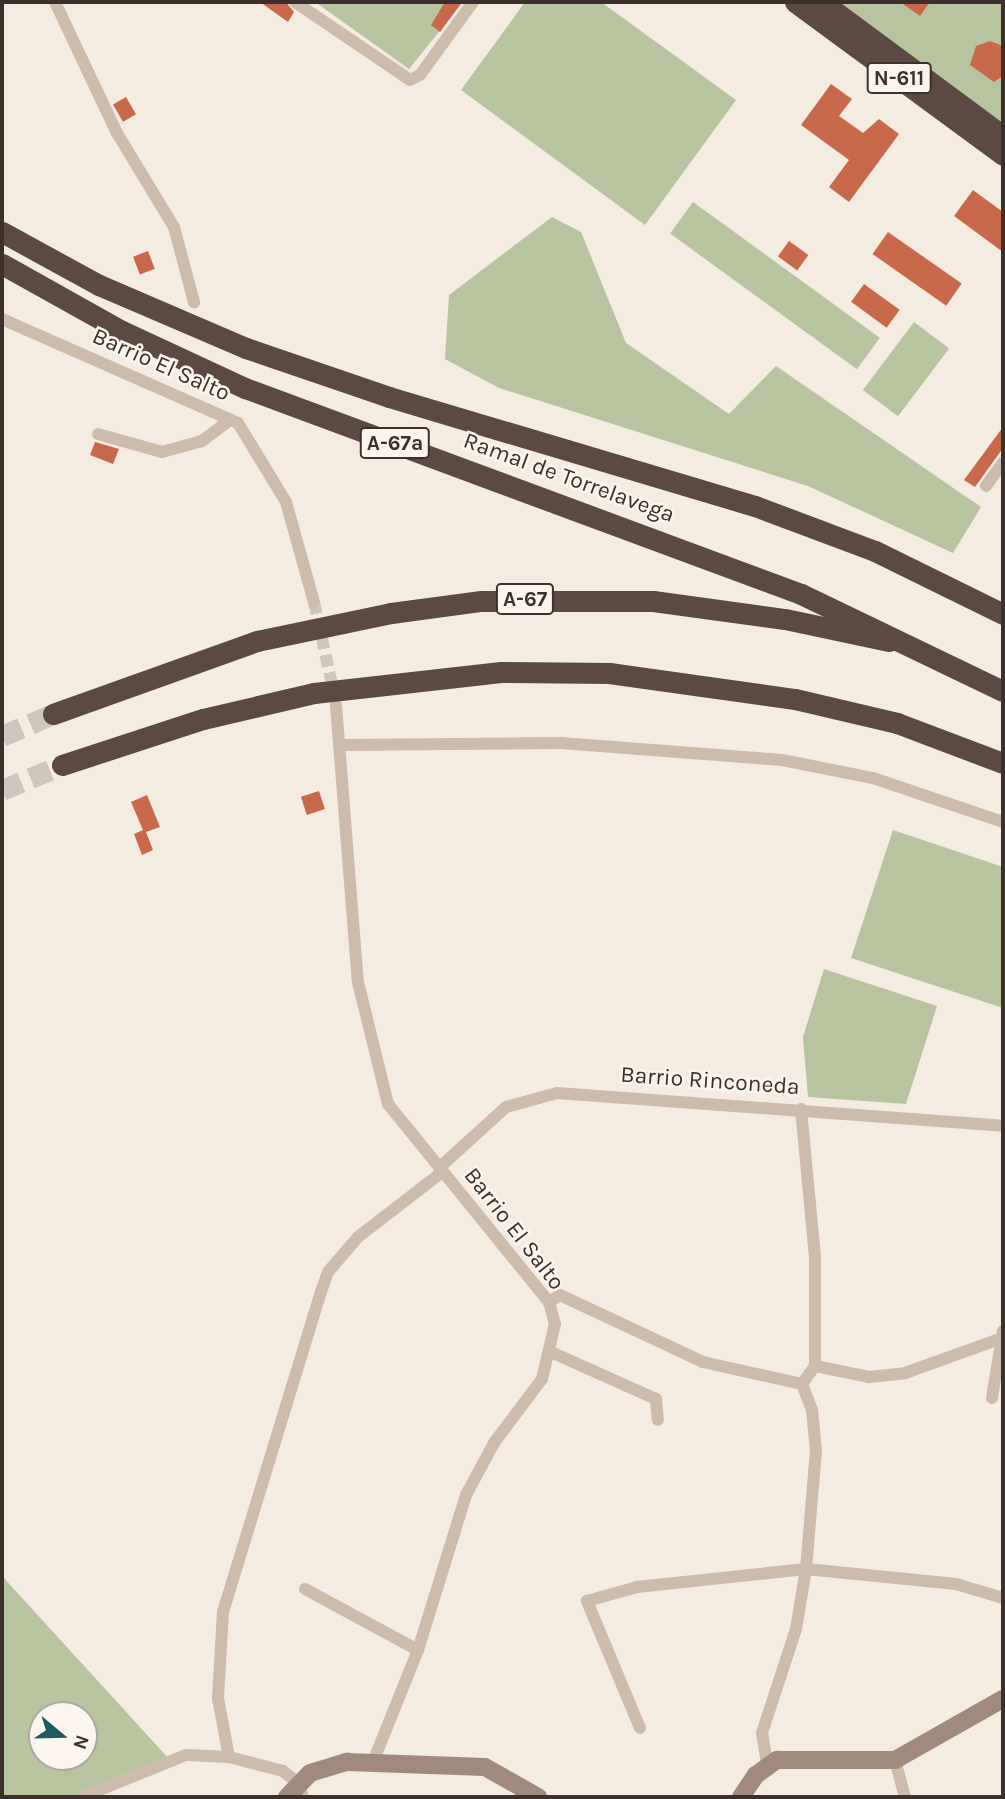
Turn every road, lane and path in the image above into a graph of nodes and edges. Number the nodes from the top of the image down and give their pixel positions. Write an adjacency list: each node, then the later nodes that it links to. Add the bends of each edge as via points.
1 (55, 2): 10 (street, via 113,124 174,227)
2 (295, 2): 3 (street, via 410,80 420,75)
3 (473, 2)
4 (795, 2): 7 (highway, N-611)
5 (822, 2): 6 (highway, N-611)
6 (1003, 136)
7 (1003, 155)
8 (2, 232): 17 (highway, Ramal de Torrelavega / A-67a, via 99,285 246,348 452,416 755,506 875,551)
9 (2, 264): 19 (highway, Ramal de Torrelavega / A-67a, bridge, via 122,331 256,392 801,594)
10 (194, 302)
11 (2, 319): 12 (street, Barrio El Salto)
12 (232, 419): 13 (street, via 202,441 162,452); 16 (street, Barrio El Salto, via 252,442 286,502)
13 (98, 434)
14 (1003, 463): 15 (street)
15 (986, 486)
16 (314, 602)
17 (1003, 614)
18 (1003, 681): 21 (highway, A-67, via 887,641 785,619 653,601 531,598 391,613 257,641)
19 (1003, 691)
20 (336, 705): 22 (street, Barrio El Salto)
21 (53, 714)
22 (342, 745): 25 (street, via 561,743 782,760 873,778); 28 (street, Barrio El Salto, via 358,982 373,1056 388,1104)
23 (1003, 763): 24 (highway, via 897,723 782,697 609,673 501,672 314,693 203,719)
24 (62, 765)
25 (1003, 822)
26 (801, 1109): 27 (street, Barrio Rinconeda); 28 (street, Barrio Rinconeda, via 557,1093 506,1107); 32 (street, via 815,1256)
27 (1003, 1126)
28 (440, 1170): 29 (street, Barrio El Salto); 42 (street, Barrio Rinconeda, via 358,1237 328,1272 223,1612 218,1699)
29 (549, 1302): 31 (street, Barrio El Salto, via 555,1324); 33 (street, via 560,1295 703,1362)
30 (1003, 1334): 32 (street, via 905,1373 869,1377); 34 (street)
31 (551, 1352): 35 (street, via 656,1399); 39 (street, Barrio El Salto, via 522,1412 494,1443 466,1495)
32 (815, 1366): 33 (street)
33 (802, 1384): 36 (street, via 812,1410 816,1451)
34 (992, 1398)
35 (658, 1420)
36 (806, 1569): 38 (street, via 956,1584); 41 (street, via 648,1586 587,1601); 45 (street, via 796,1629 762,1733)
37 (305, 1589): 39 (street)
38 (1003, 1598)
39 (418, 1650): 44 (street, Barrio El Salto)
40 (1003, 1699): 43 (street)
41 (640, 1728)
42 (229, 1757): 46 (street, via 283,1771); 47 (street, via 186,1755)
43 (894, 1760): 45 (street, via 791,1757); 50 (street)
44 (373, 1762): 46 (street, via 327,1765); 48 (street, via 485,1767)
45 (767, 1764): 49 (street)
46 (296, 1793)
47 (82, 1797)
48 (538, 1797)
49 (741, 1797)
50 (905, 1797)

